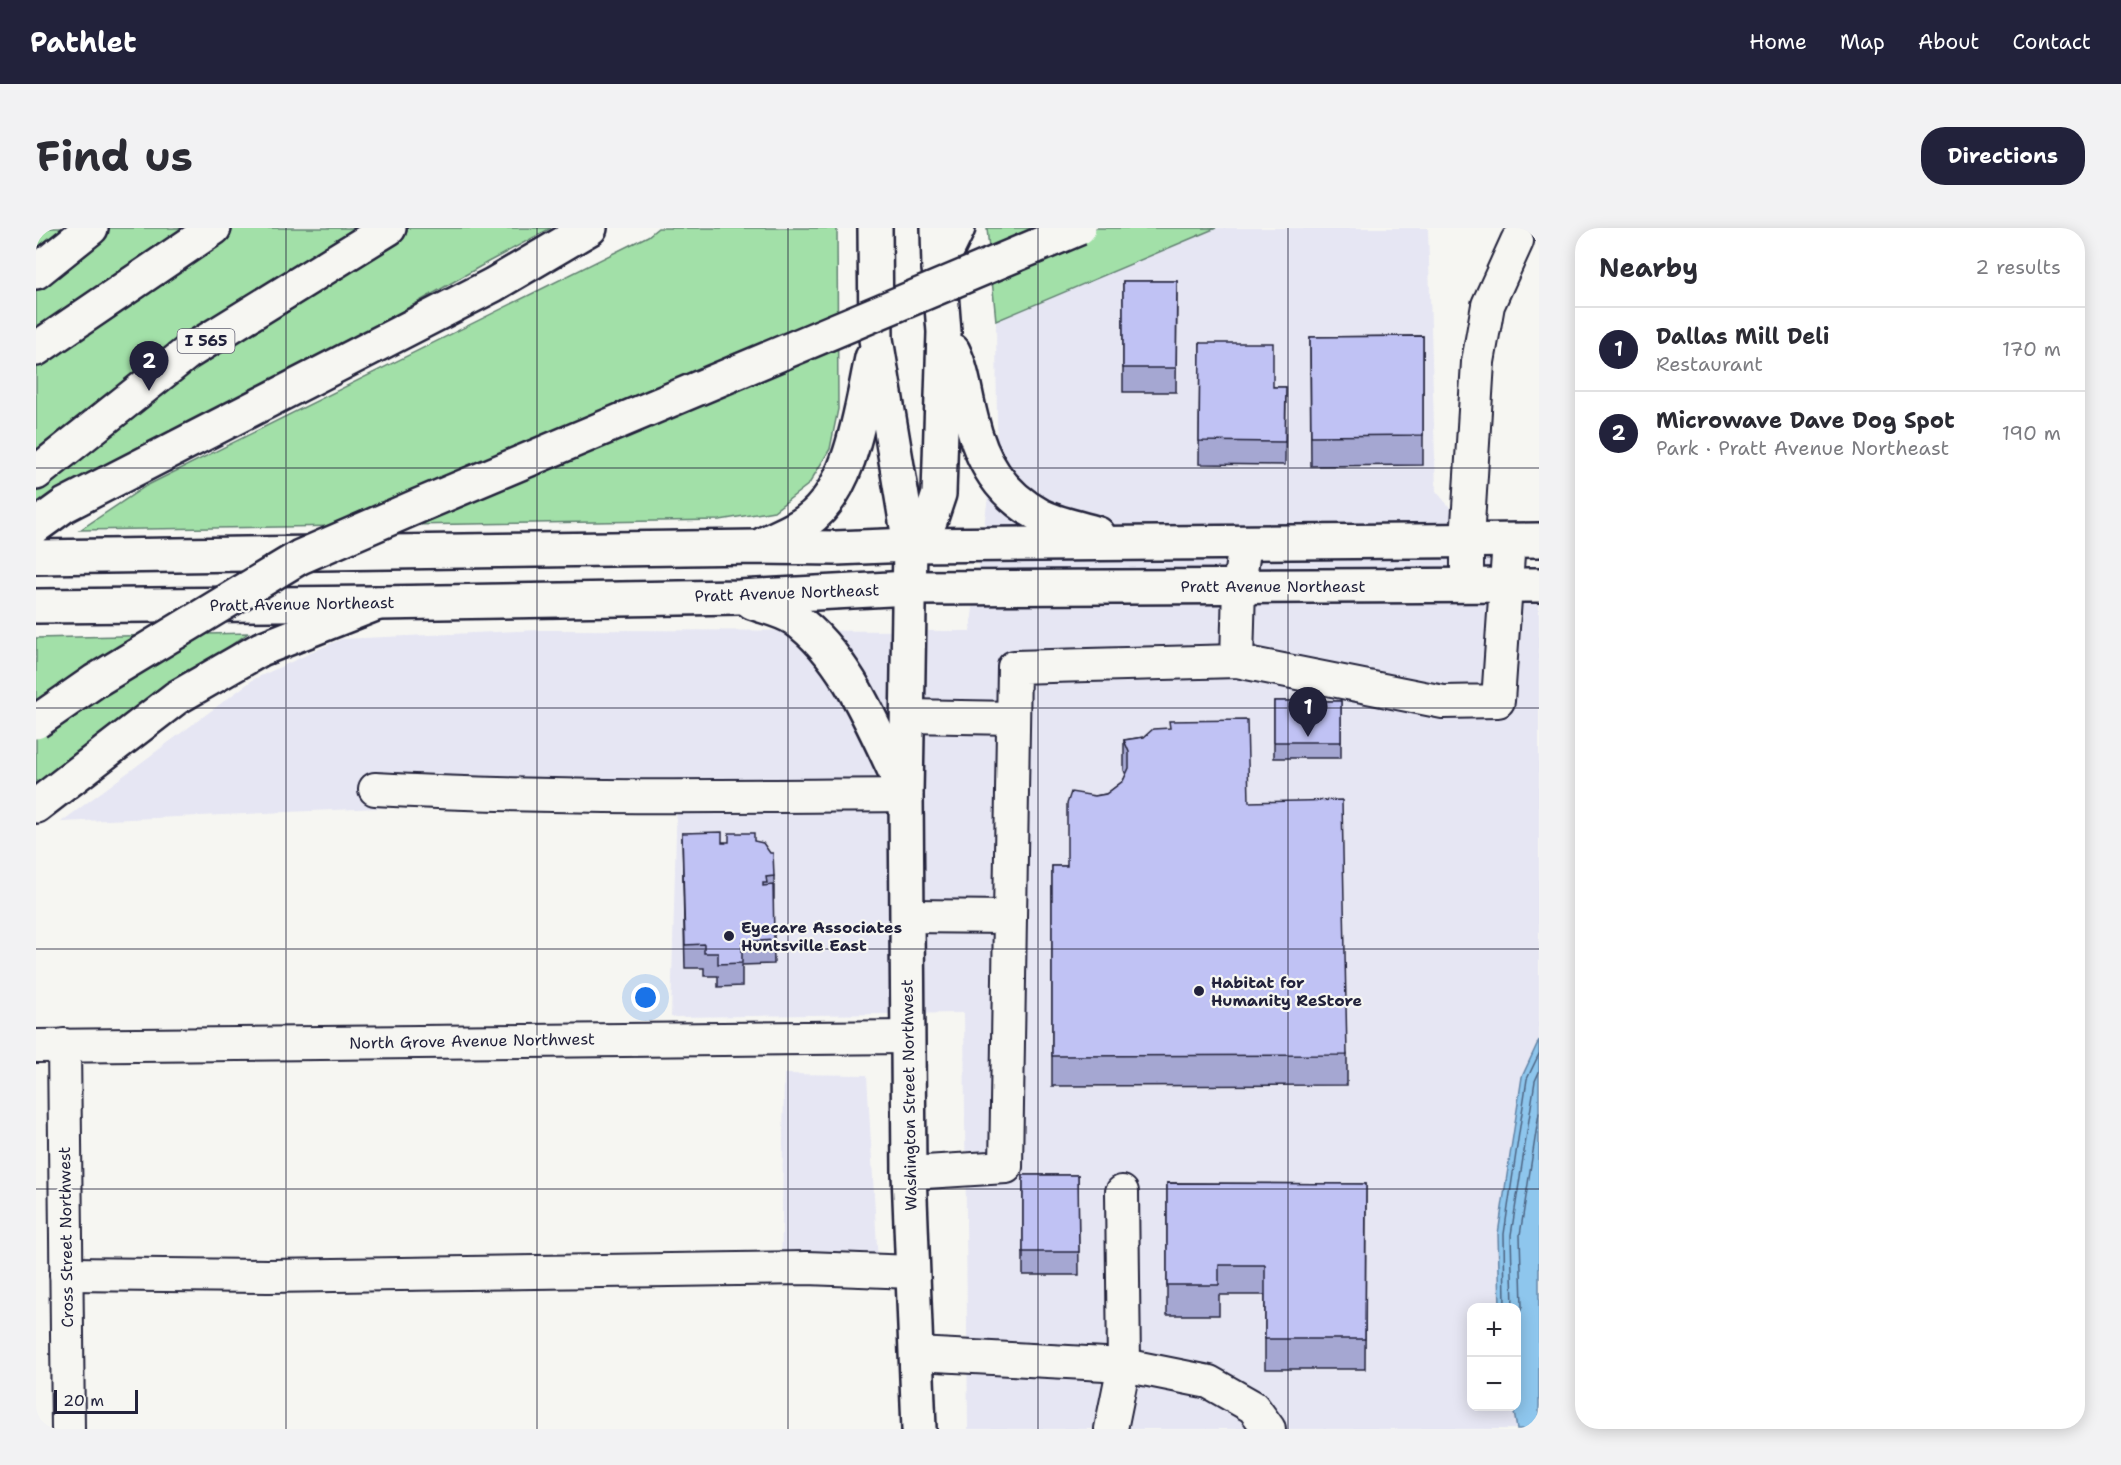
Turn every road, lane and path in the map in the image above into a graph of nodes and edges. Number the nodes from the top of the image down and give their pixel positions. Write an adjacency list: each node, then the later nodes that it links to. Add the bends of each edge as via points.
1 (91, 228): 11 (main road)
2 (214, 228): 14 (main road)
3 (389, 228): 15 (main road, I 565, via 187,353)
4 (590, 228): 16 (main road, via 493,285 65,505)
5 (875, 228): 13 (main road, Washington Street Northwest)
6 (938, 228): 10 (main road)
7 (958, 228): 10 (main road)
8 (1079, 228): 35 (main road, bridge, via 300,557 95,681)
9 (1517, 242): 17 (street, via 1488,305 1478,362)
10 (939, 267): 12 (main road)
11 (36, 272)
12 (944, 332): 19 (main road, via 961,368 980,447 995,478 1007,492 1041,516); 21 (main road, via 939,495 930,521)
13 (876, 339): 21 (main road, Washington Street Northwest); 22 (main road, via 842,477 808,521)
14 (36, 350)
15 (36, 473)
16 (36, 525)
17 (1467, 540): 18 (main road); 20 (main road); 24 (street)
18 (1524, 540): 25 (street)
19 (1128, 543): 20 (main road); 21 (main road)
20 (1245, 543): 27 (street)
21 (910, 544): 22 (main road); 28 (main road, Washington Street Northwest)
22 (758, 547): 23 (main road)
23 (36, 557)
24 (1467, 585): 25 (main road, Pratt Avenue Northeast); 27 (main road, Pratt Avenue Northeast)
25 (1505, 585): 26 (main road, Pratt Avenue Northeast); 32 (street, via 1497,701 1443,702)
26 (1539, 585)
27 (1239, 586): 28 (main road, Pratt Avenue Northeast); 32 (street)
28 (909, 588): 29 (main road, Pratt Avenue Northeast); 33 (main road, Washington Street Northwest)
29 (739, 597): 30 (main road, Pratt Avenue Northeast); 37 (main road, via 794,618 825,647 857,694)
30 (378, 603): 31 (main road, Pratt Avenue Northeast); 38 (main road, via 261,649 176,698)
31 (36, 606)
32 (1237, 661): 34 (street, via 1014,667)
33 (908, 716): 34 (street); 37 (main road, Washington Street Northwest)
34 (1013, 718): 40 (street)
35 (36, 722)
36 (375, 789): 37 (street, via 647,796)
37 (906, 795): 39 (main road, Washington Street Northwest)
38 (36, 806)
39 (907, 916): 40 (street); 41 (main road, Washington Street Northwest)
40 (1010, 917): 43 (street, via 1006,1167)
41 (908, 1037): 42 (street, North Grove Avenue Northwest); 43 (main road, Washington Street Northwest)
42 (50, 1046): 46 (street, Cross Street Northwest)
43 (909, 1173): 45 (main road, Washington Street Northwest)
44 (1122, 1192): 48 (street)
45 (913, 1272): 46 (street, via 807,1268 268,1276); 47 (main road, Washington Street Northwest)
46 (66, 1274): 49 (street, Cross Street Northwest)
47 (917, 1353): 48 (street); 50 (main road, Washington Street Northwest)
48 (1124, 1365): 51 (street); 52 (street, via 1209,1382 1253,1407)
49 (68, 1429)
50 (919, 1429)
51 (1111, 1429)
52 (1269, 1429)

